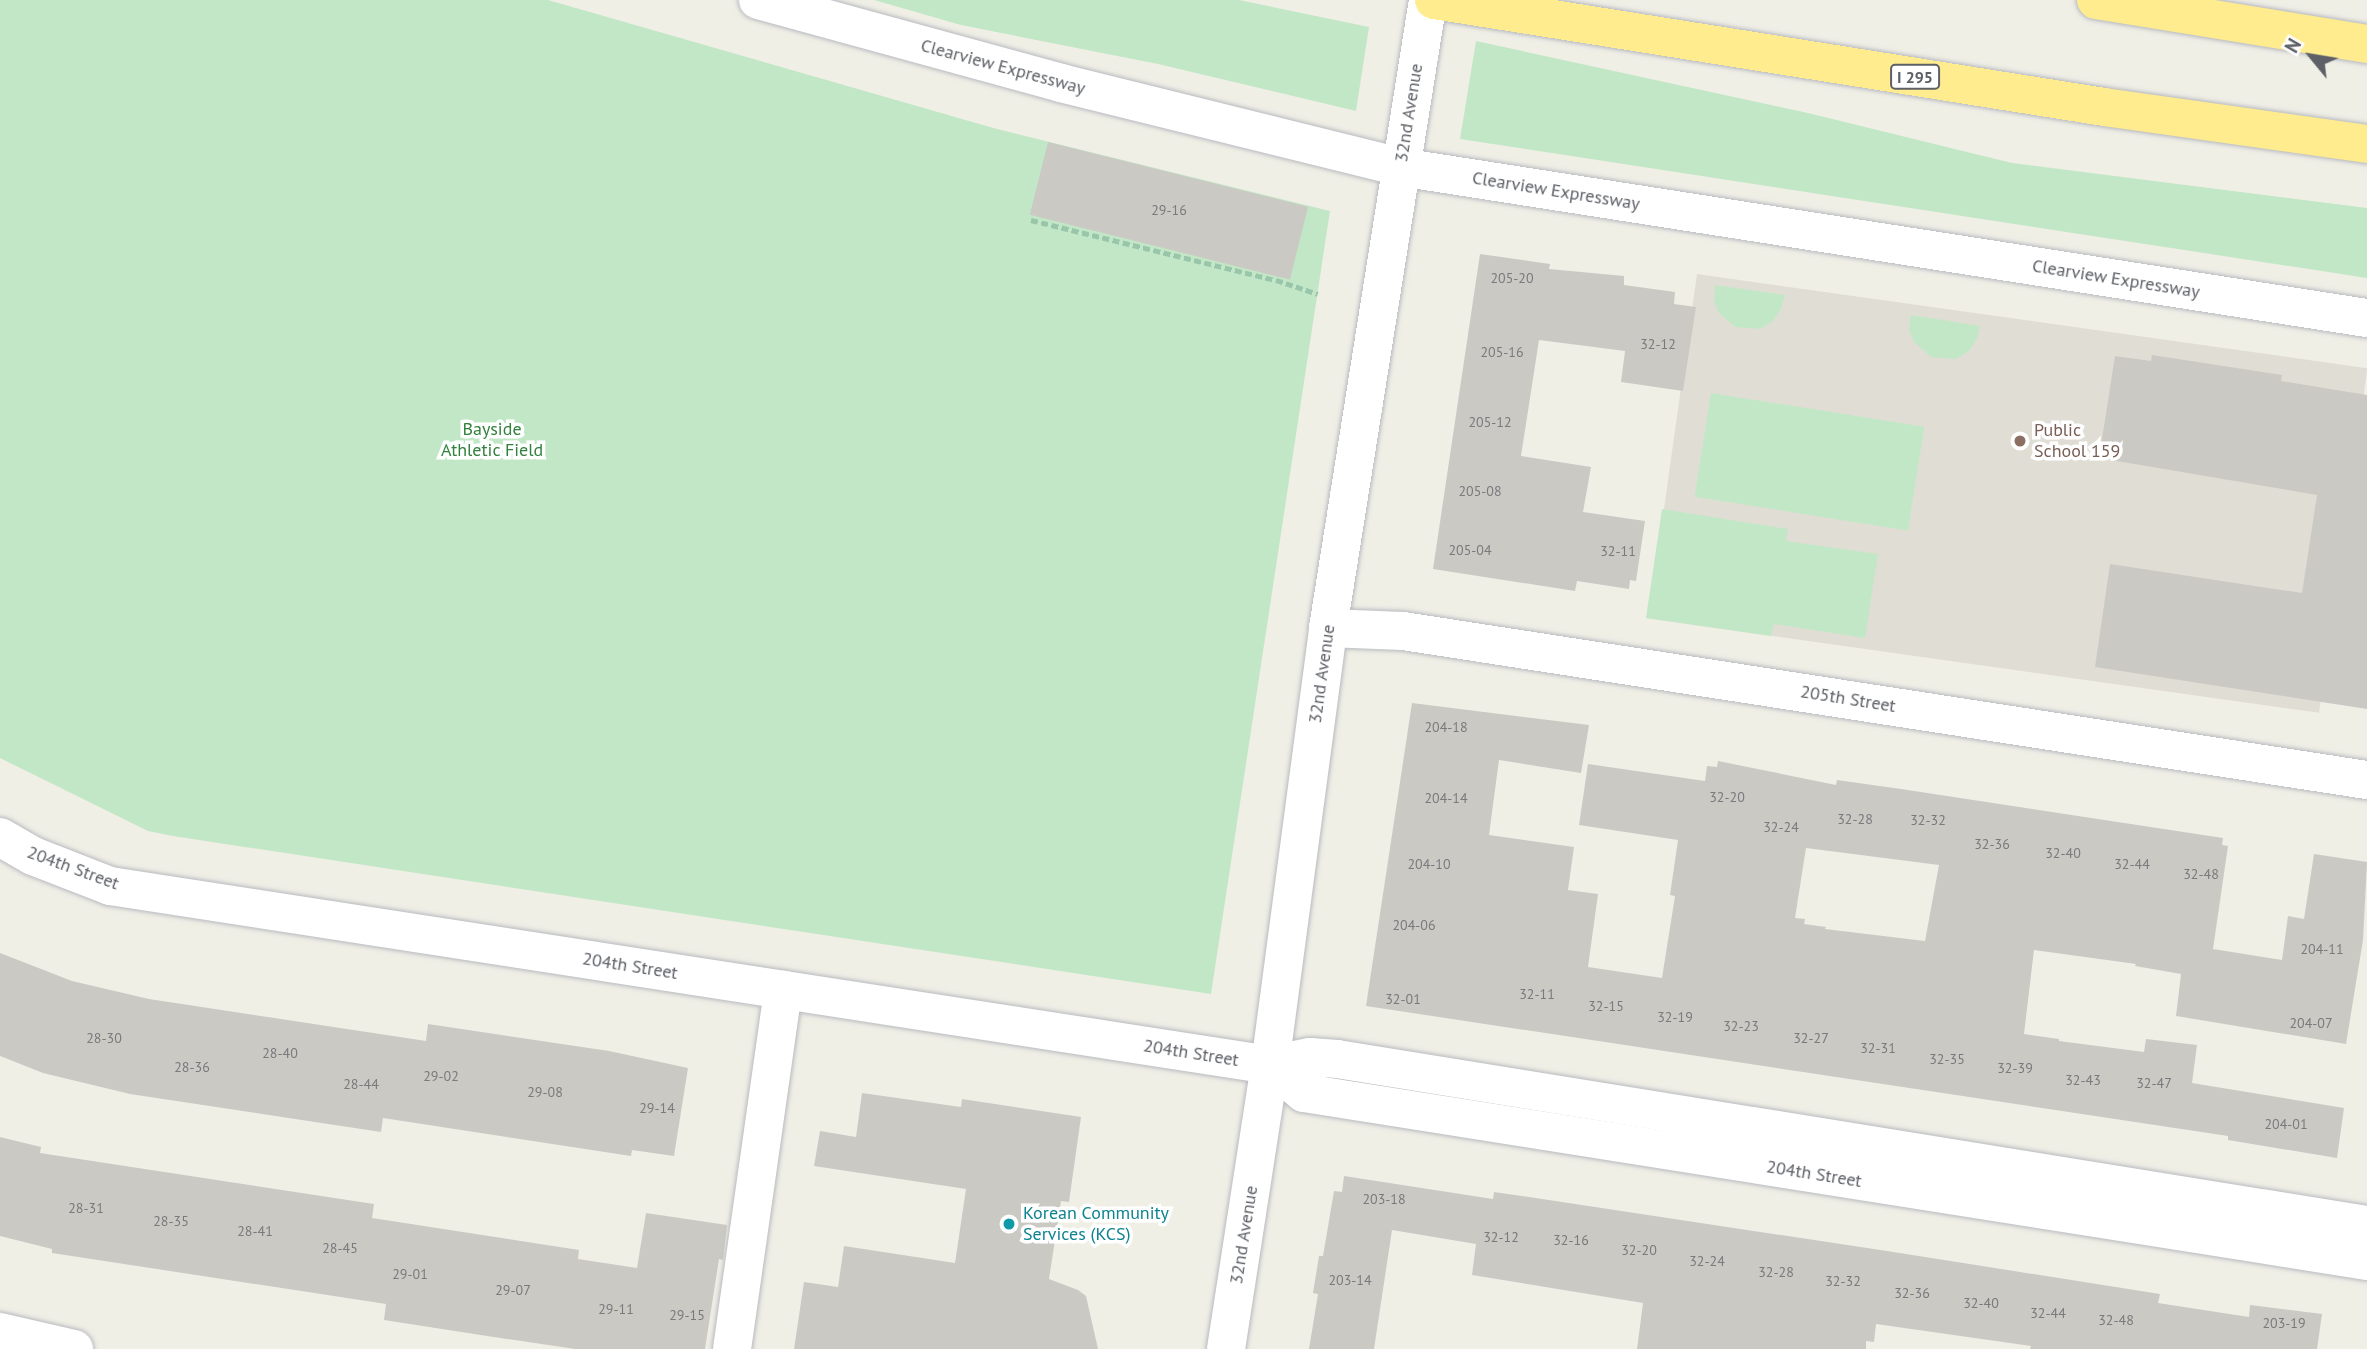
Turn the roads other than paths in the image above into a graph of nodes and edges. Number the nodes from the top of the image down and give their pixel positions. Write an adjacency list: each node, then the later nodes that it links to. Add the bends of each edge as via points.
1 (758, 0): 9 (street, Clearview Expressway, via 1061,83)
2 (1428, 0): 9 (street, 32nd Avenue)
3 (1434, 0): 6 (highway, I 295)
4 (2096, 0): 5 (highway)
5 (2367, 44)
6 (2104, 107): 7 (highway, I 295); 8 (highway)
7 (2367, 144)
8 (2367, 165)
9 (1400, 167): 10 (street, Clearview Expressway); 11 (street, 32nd Avenue)
10 (2367, 318)
11 (1328, 628): 12 (street, 205th Street, via 1404,631); 15 (street, 32nd Avenue)
12 (2367, 779)
13 (0, 837): 14 (street, 204th Street, via 33,856 110,886)
14 (783, 990): 15 (street, 204th Street); 20 (street)
15 (1270, 1065): 16 (street, 204th Street, via 1310,1056 1337,1059); 17 (street, 204th Street, via 1304,1093); 21 (street, 32nd Avenue)
16 (2367, 1224)
17 (2367, 1261)
18 (0, 1332): 19 (street)
19 (74, 1349)
20 (732, 1349)
21 (1226, 1349)

